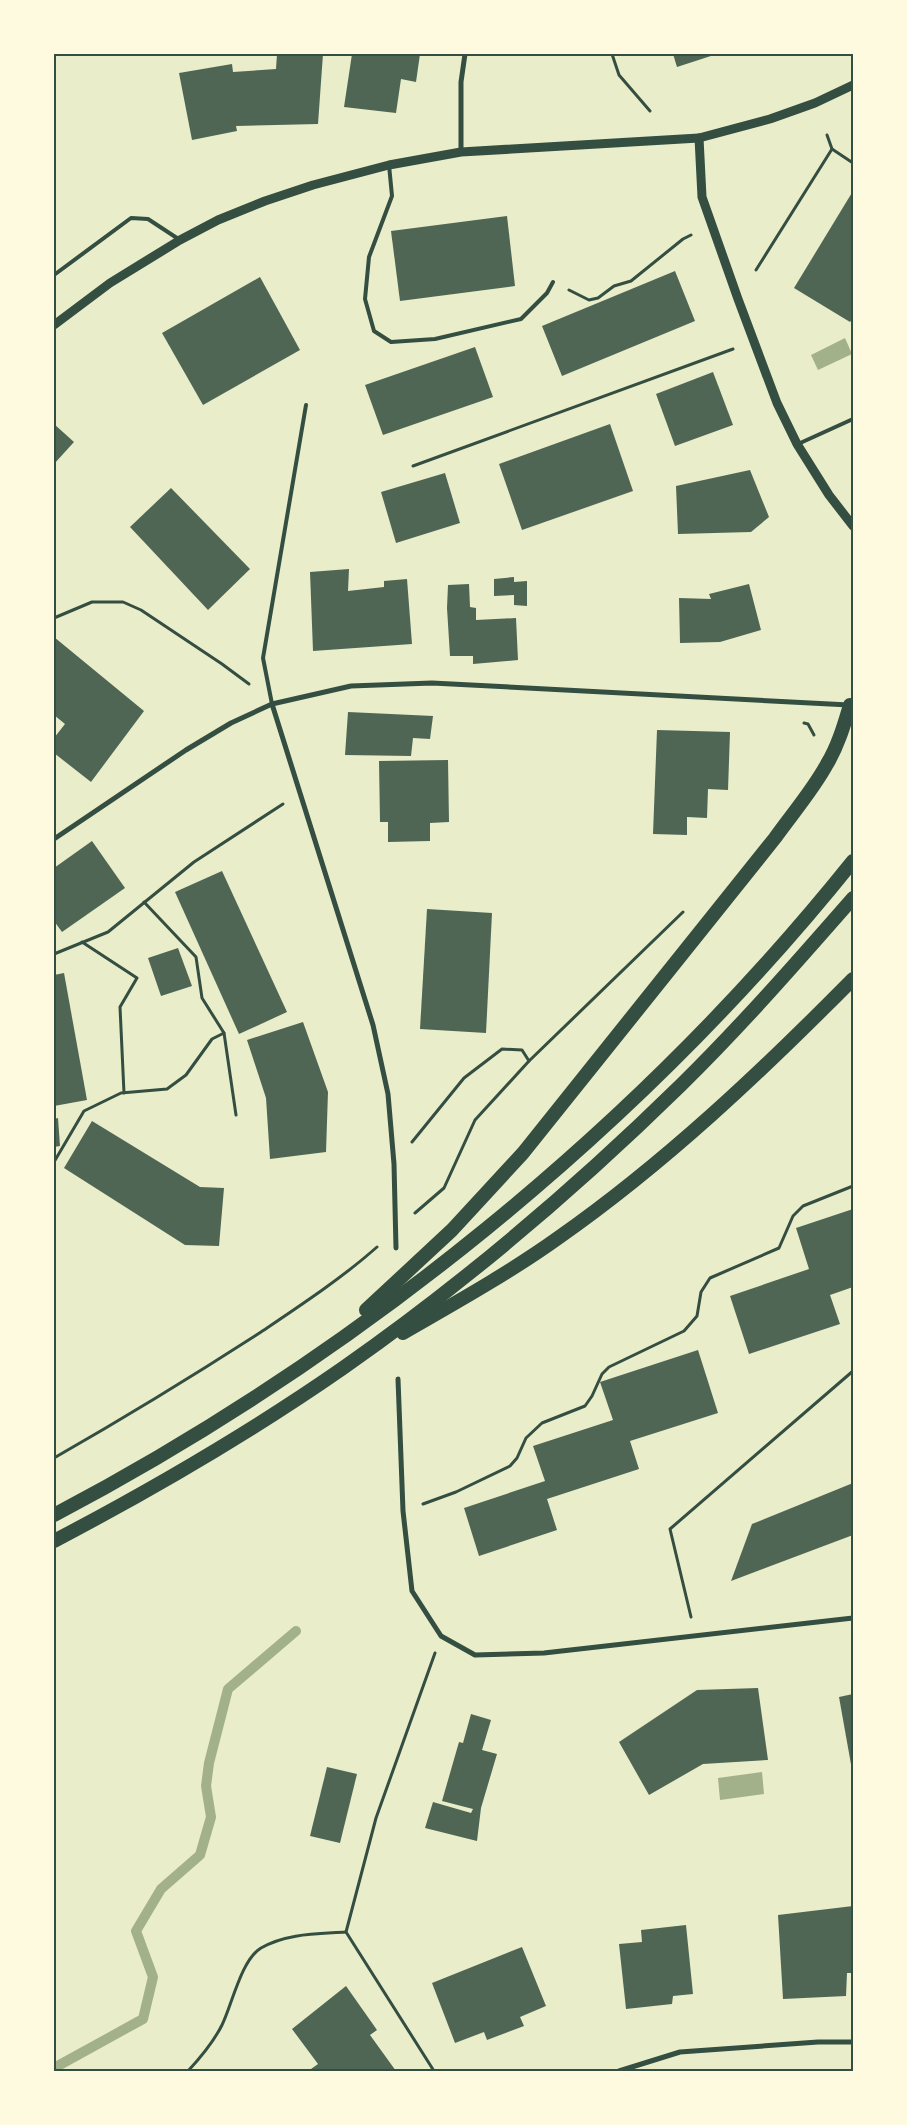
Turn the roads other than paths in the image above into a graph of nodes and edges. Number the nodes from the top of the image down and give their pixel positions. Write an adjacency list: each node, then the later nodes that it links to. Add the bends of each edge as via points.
1 (465, 54): 4 (street, via 461,82)
2 (853, 85): 3 (street, via 770,119)
3 (699, 138): 4 (street); 12 (street, via 702,197 777,403)
4 (460, 152): 5 (street)
5 (389, 166): 6 (street, via 314,184 265,201); 8 (lane, via 392,196 369,256 365,299 374,331 391,342 435,339 521,319 547,293)
6 (180, 240): 7 (lane, via 148,218 131,218); 9 (street, via 110,283)
7 (54, 275)
8 (553, 282)
9 (54, 325)
10 (306, 405): 15 (lane, via 263,658)
11 (853, 419): 12 (lane)
12 (797, 444): 13 (street)
13 (853, 526)
14 (852, 703): 15 (street, via 432,683 351,686); 21 (highway, via 827,764 800,804 523,1153 452,1230)
15 (272, 704): 16 (street, via 231,723 186,750); 20 (street, via 373,1025 388,1094)
16 (54, 839)
17 (853, 861): 21 (highway, via 800,926 746,984 666,1068 595,1135 418,1283)
18 (853, 898): 22 (highway, via 764,1000 613,1150 464,1277)
19 (853, 979): 22 (highway, via 779,1053 621,1191 510,1270)
20 (396, 1248)
21 (314, 1357): 24 (highway, via 168,1451)
22 (344, 1367): 25 (highway, via 167,1479)
23 (398, 1379): 26 (street, via 403,1511 412,1591 441,1636 475,1655 544,1653)
24 (54, 1515)
25 (54, 1541)
26 (853, 1618)
27 (853, 2042): 28 (street, via 680,2052)
28 (619, 2071)

